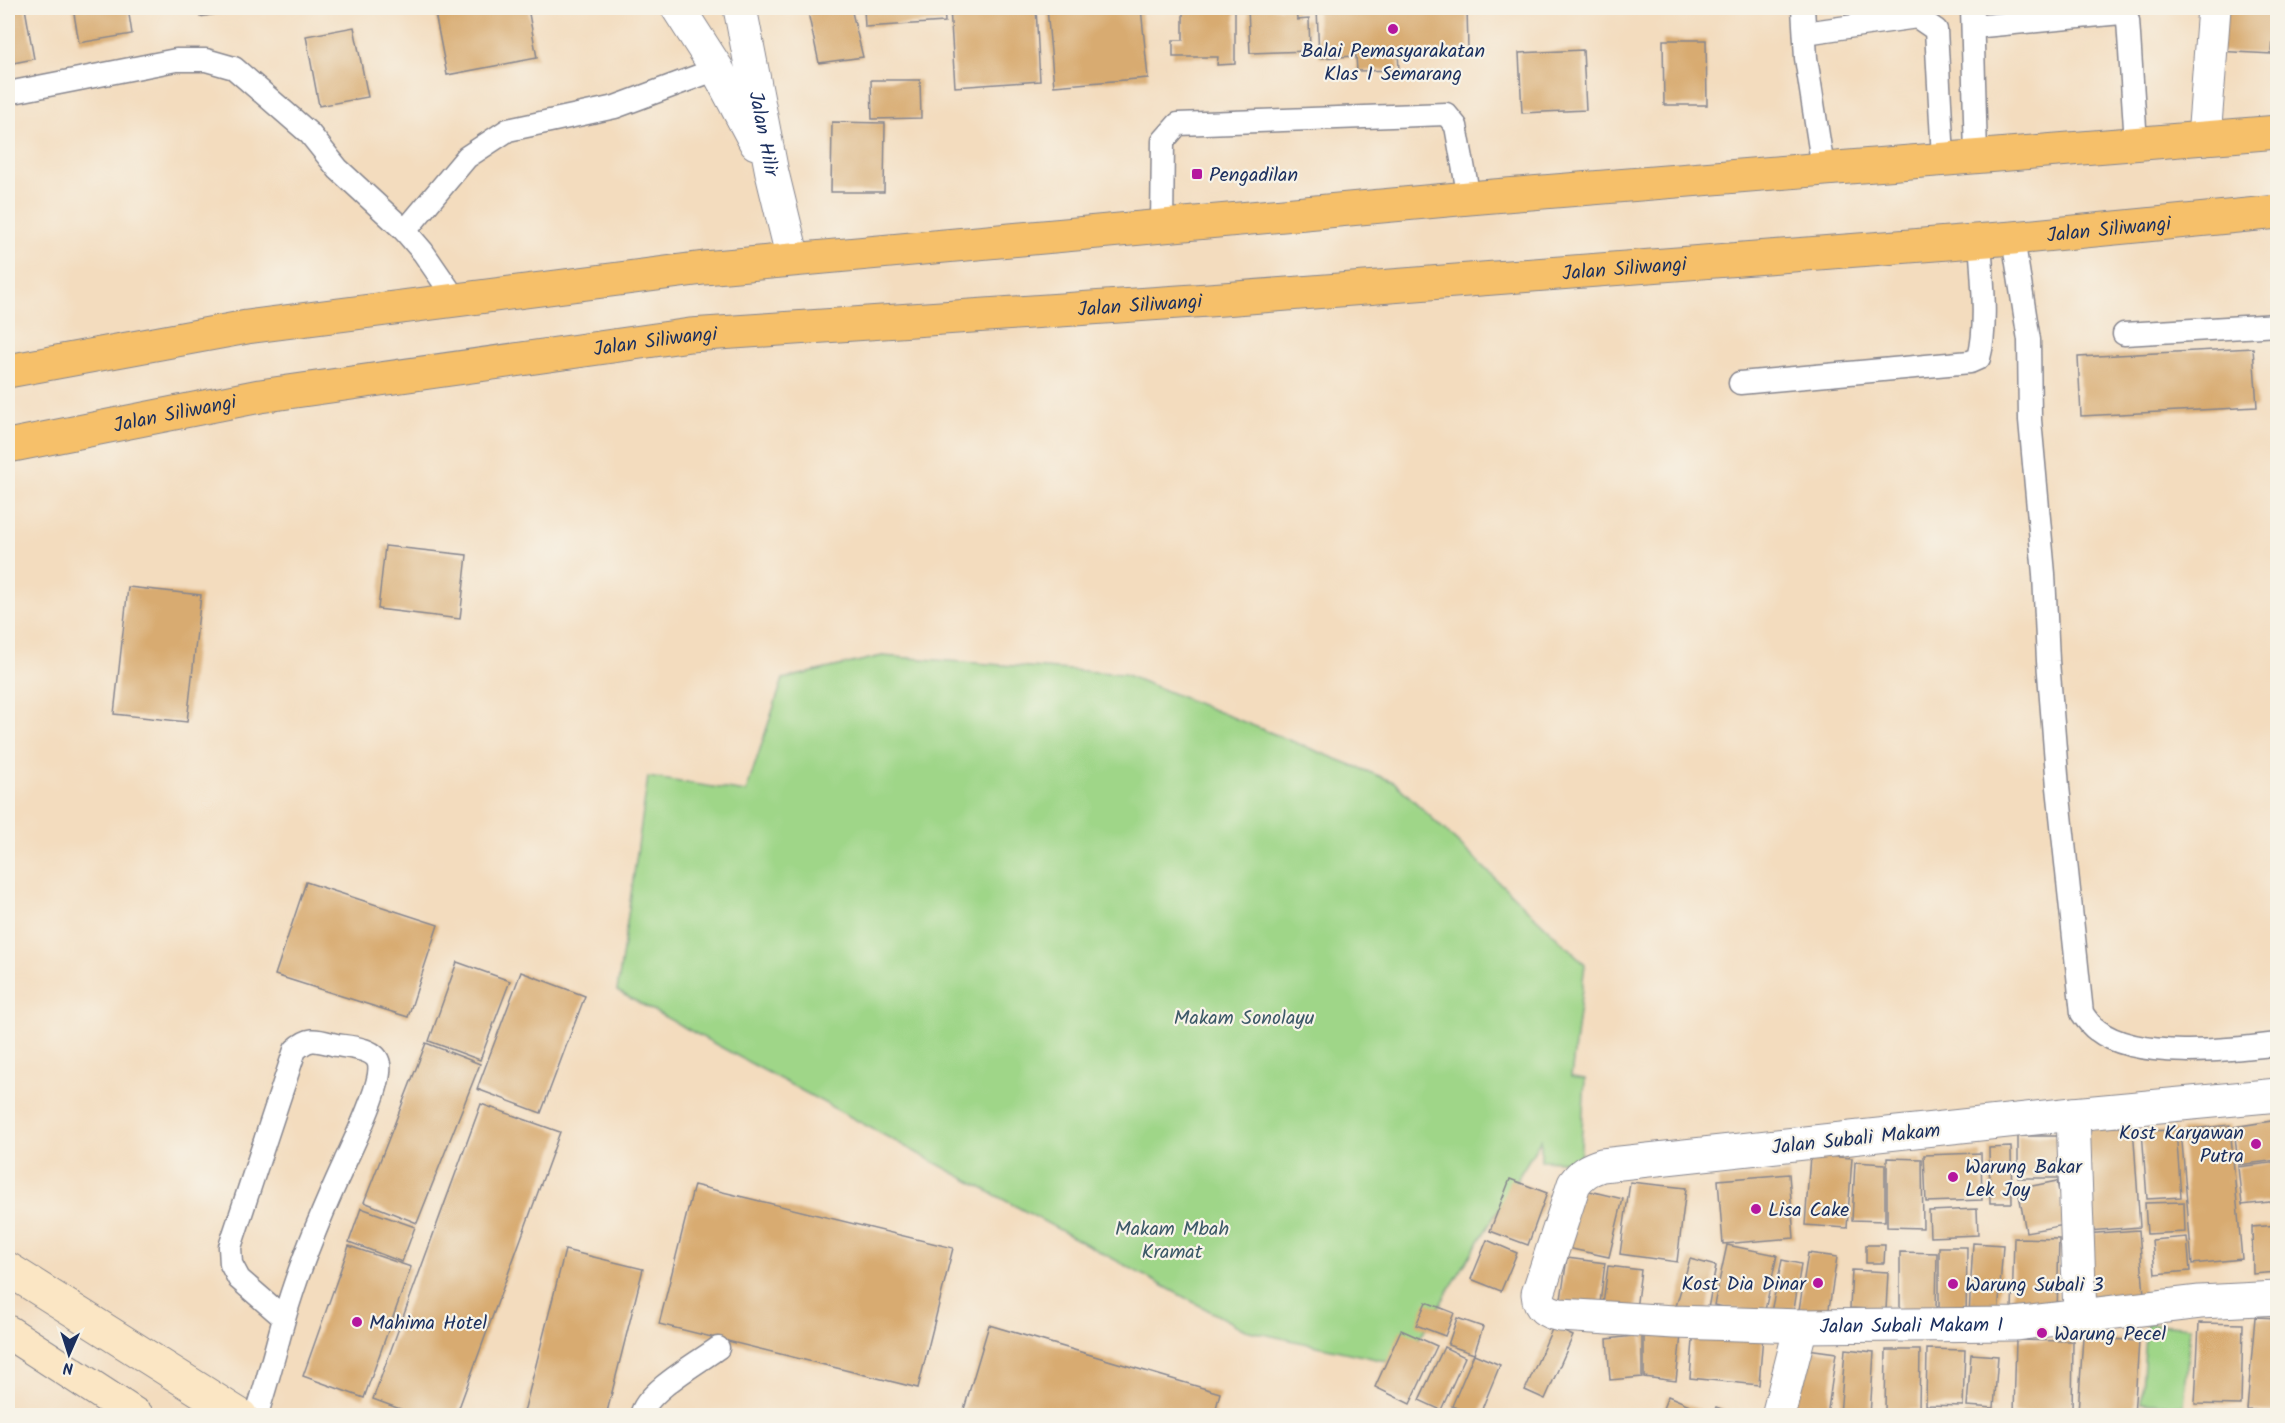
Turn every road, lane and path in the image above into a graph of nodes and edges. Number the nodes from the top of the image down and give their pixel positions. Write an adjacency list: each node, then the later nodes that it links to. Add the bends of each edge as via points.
1 (678, 8): 7 (street)
2 (740, 8): 15 (street, Jalan Hilir)
3 (1803, 8): 6 (lane)
4 (2214, 8): 10 (street)
5 (1973, 17): 11 (lane, via 2121,13 2128,20); 12 (lane)
6 (1805, 33): 13 (lane, via 1917,17 1936,30); 14 (lane)
7 (717, 69): 15 (street); 19 (lane, via 615,107 508,130 467,157)
8 (8, 93): 19 (lane, via 176,60 206,60 234,68 310,134 338,169)
9 (2277, 132): 10 (highway)
10 (2204, 138): 11 (highway)
11 (2136, 143): 12 (highway)
12 (1976, 155): 13 (highway)
13 (1943, 158): 14 (highway)
14 (1823, 168): 16 (highway)
15 (772, 173): 22 (street, Jalan Hilir)
16 (1469, 198): 18 (highway); 18 (lane, via 1456,126 1446,114 1178,124 1163,141)
17 (2277, 212): 20 (highway, Jalan Siliwangi)
18 (1162, 225): 22 (highway)
19 (405, 231): 23 (lane)
20 (2013, 238): 21 (highway, Jalan Siliwangi); 29 (lane, via 2029,339 2030,420 2048,661 2082,1013 2097,1030 2154,1051)
21 (1980, 241): 27 (lane, via 1983,301 1979,358 1970,362); 28 (highway, Jalan Siliwangi, via 690,335 260,396)
22 (793, 259): 23 (highway)
23 (456, 300): 26 (highway, via 247,327)
24 (2277, 325): 25 (lane)
25 (2124, 334)
26 (8, 371)
27 (1740, 383)
28 (8, 446)
29 (2277, 1044)
30 (2277, 1095): 31 (street, Jalan Subali Makam)
31 (2073, 1114): 34 (street, Jalan Subali Makam, via 1589,1169 1574,1184 1538,1294); 35 (street)
32 (8, 1269): 41 (street)
33 (2277, 1298): 35 (street, Jalan Subali Makam I, via 2200,1302)
34 (1545, 1310): 37 (street, Jalan Subali Makam I, via 1608,1319)
35 (2080, 1316): 37 (street, Jalan Subali Makam I, via 2014,1324)
36 (284, 1318): 36 (lane, via 322,1211 380,1072 379,1060 371,1053 317,1040 304,1041 295,1050 230,1247 231,1264 239,1279); 42 (lane)
37 (1801, 1326): 44 (street)
38 (8, 1332): 40 (street)
39 (718, 1348): 43 (lane, via 656,1393)
40 (137, 1416)
41 (241, 1416)
42 (256, 1416)
43 (641, 1416)
44 (1778, 1416)

